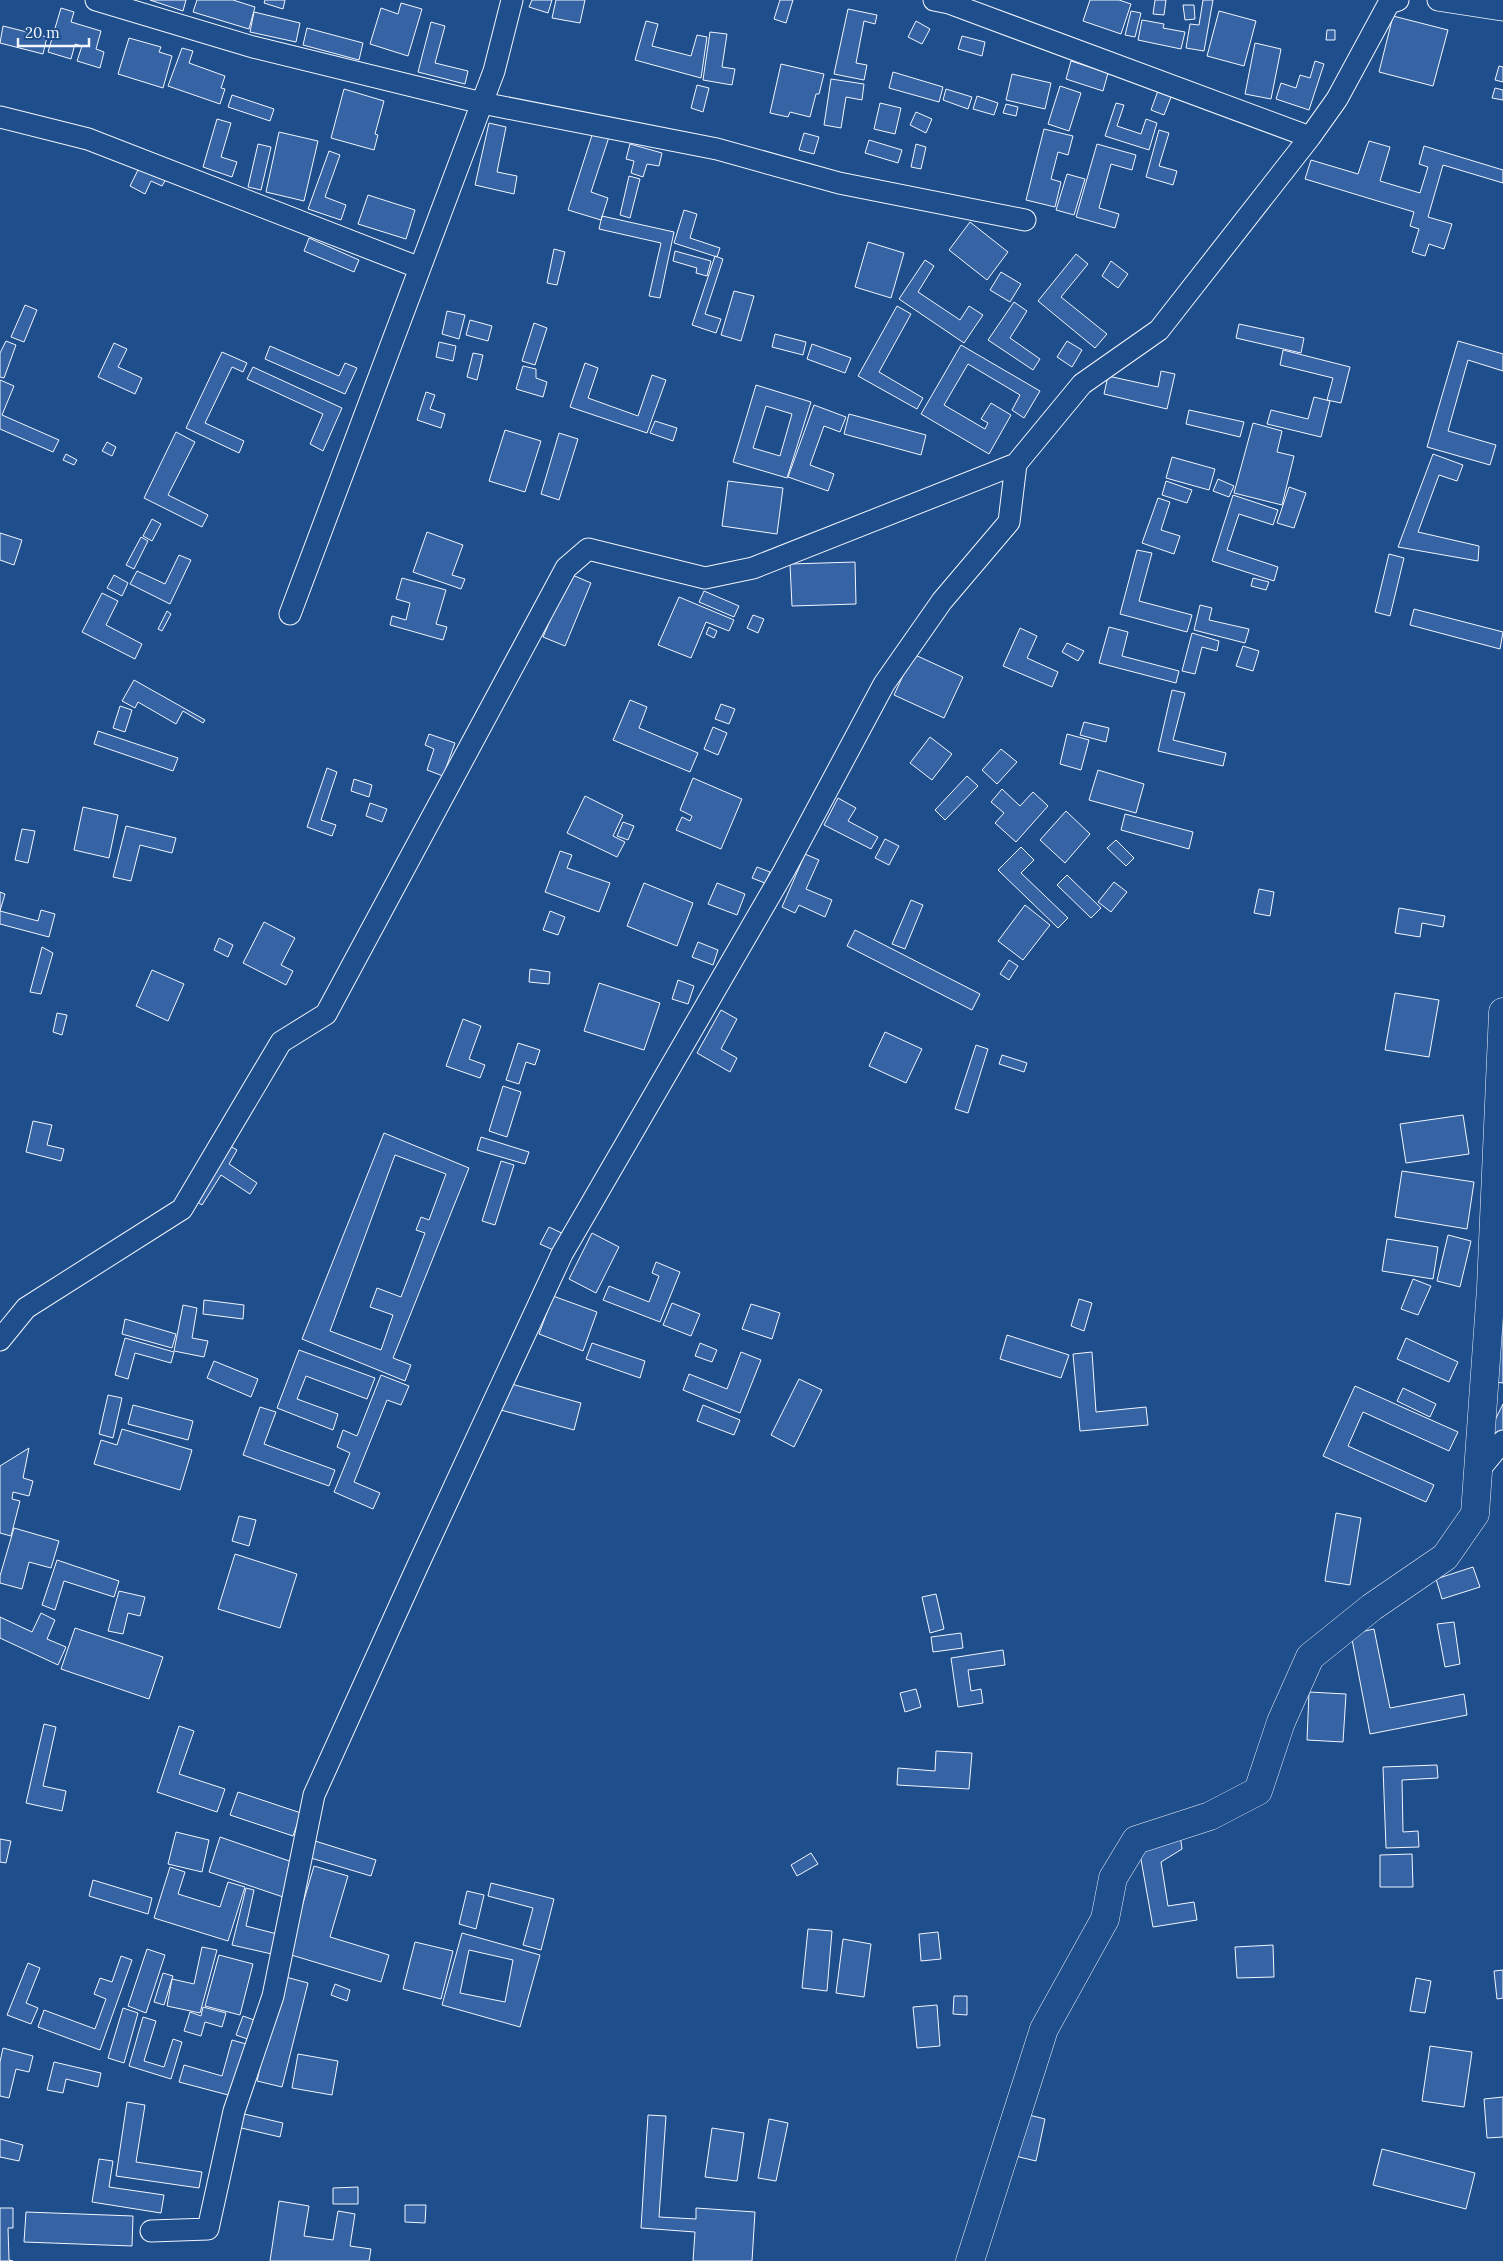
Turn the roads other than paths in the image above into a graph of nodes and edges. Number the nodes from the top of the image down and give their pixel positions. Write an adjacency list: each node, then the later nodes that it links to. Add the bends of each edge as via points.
1 (96, 0): 7 (street, via 253,47)
2 (512, 0): 7 (street)
3 (934, 0): 9 (street)
4 (1398, 0): 9 (street, via 1388,3 1337,99)
5 (1438, 0): 6 (street)
6 (1503, 10)
7 (482, 104): 10 (street, via 717,149 839,183); 11 (street)
8 (0, 117): 11 (street, via 88,139)
9 (1310, 137): 12 (street, via 1160,330 1082,384)
10 (1025, 220)
11 (420, 268): 13 (street)
12 (1016, 464): 15 (street, via 753,568 706,578 588,549 566,568 326,1014 281,1042 182,1209 26,1308); 18 (street, via 1009,522 942,601 884,684 784,871 562,1254 314,1795 273,1996 234,2111 208,2229)
13 (290, 614)
14 (1503, 1012): 17 (street, via 1492,1288)
15 (0, 1340)
16 (1503, 1441): 17 (street)
17 (1479, 1470): 19 (street, via 1475,1514 1445,1557 1372,1607 1310,1657 1281,1722 1258,1791 1210,1816 1136,1840 1113,1878 1105,1919 1044,2029)
18 (151, 2231)
19 (970, 2261)

